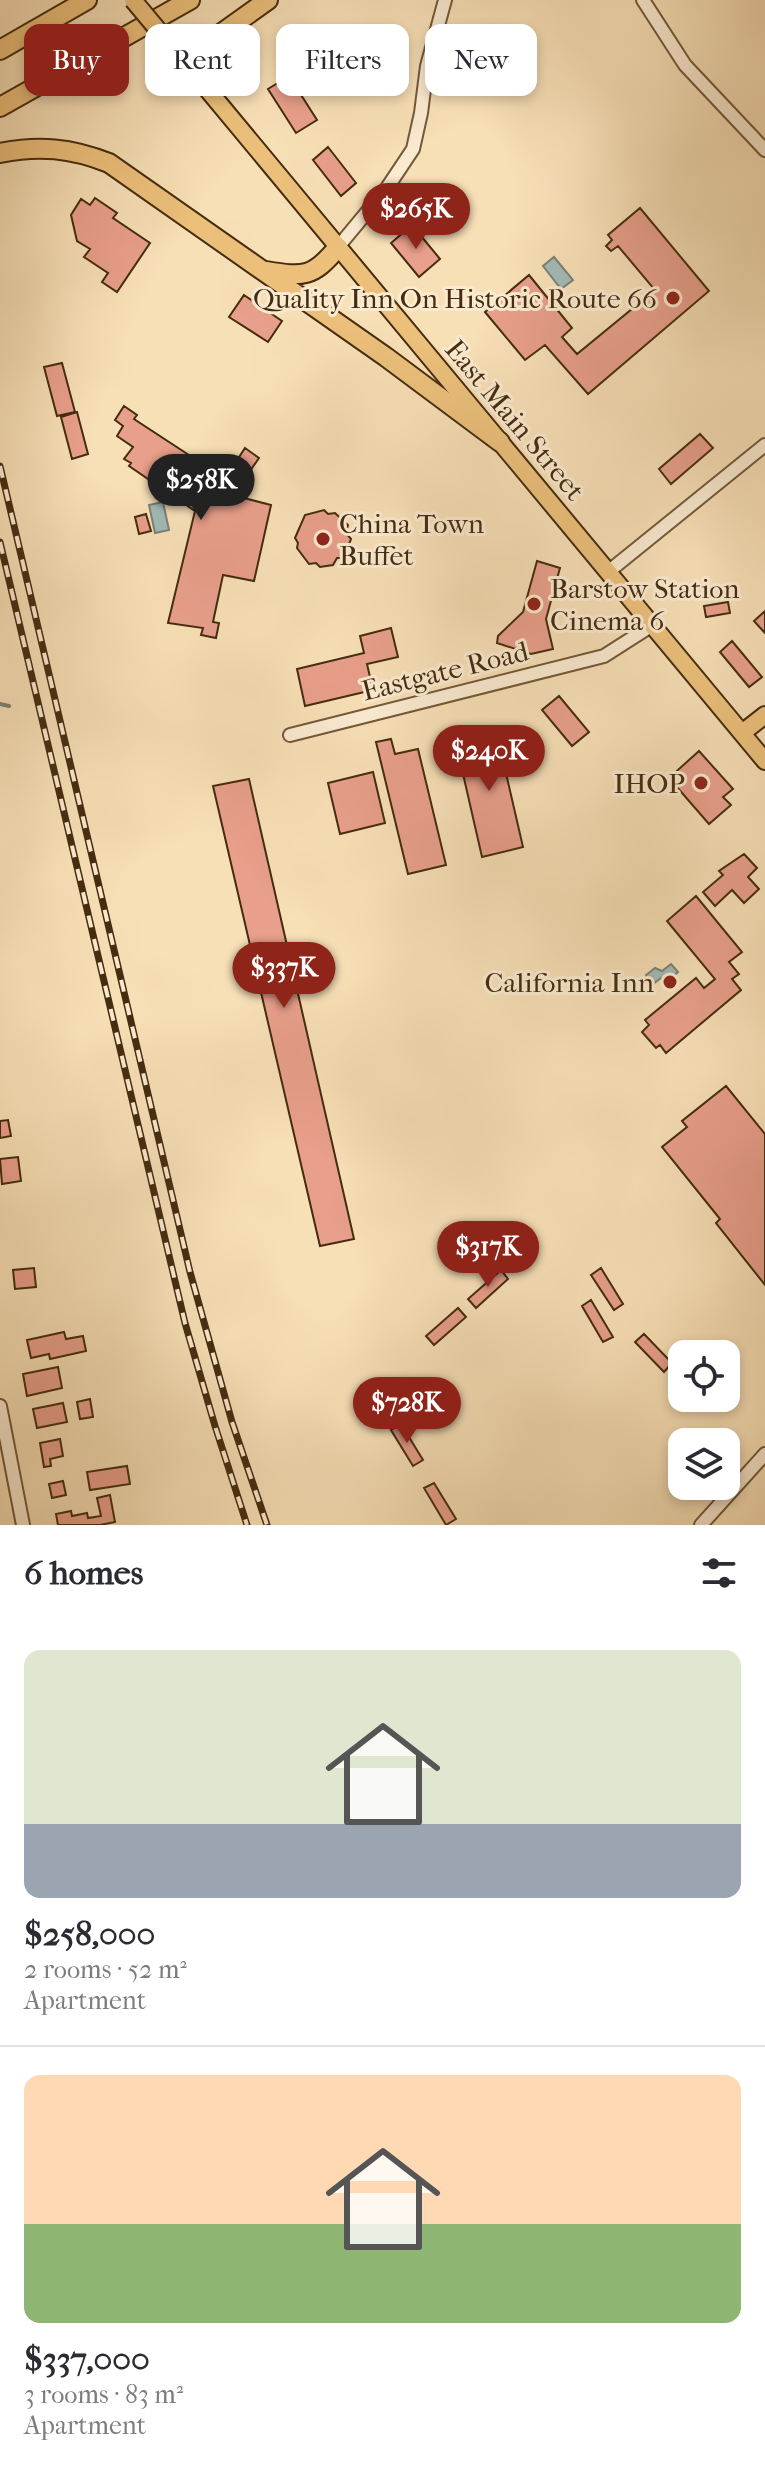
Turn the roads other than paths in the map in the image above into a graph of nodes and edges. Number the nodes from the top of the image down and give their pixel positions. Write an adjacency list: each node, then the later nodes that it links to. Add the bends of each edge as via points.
1 (87, 0): 7 (highway)
2 (133, 0): 8 (main road, East Main Street, bridge)
3 (190, 0): 12 (highway)
4 (268, 0): 9 (highway)
5 (445, 0): 15 (street, via 413,149)
6 (643, 0): 13 (street, via 685,65)
7 (71, 6): 10 (highway)
8 (153, 24)
9 (231, 24)
10 (0, 50)
11 (213, 96): 15 (main road, East Main Street)
12 (0, 107)
13 (765, 150)
14 (0, 153): 16 (highway, via 54,148 109,163)
15 (338, 247): 16 (highway, via 307,275); 17 (main road, East Main Street)
16 (259, 270): 17 (highway)
17 (500, 442): 19 (main road, East Main Street)
18 (765, 445): 19 (street)
19 (608, 572): 20 (main road, East Main Street)
20 (651, 626): 22 (main road, East Main Street); 23 (street, Eastgate Road, via 604,656)
21 (765, 715): 22 (main road)
22 (742, 733): 24 (main road, East Main Street)
23 (290, 735)
24 (765, 761)
25 (0, 1406): 27 (street)
26 (765, 1454): 28 (street)
27 (23, 1525)
28 (701, 1525)

